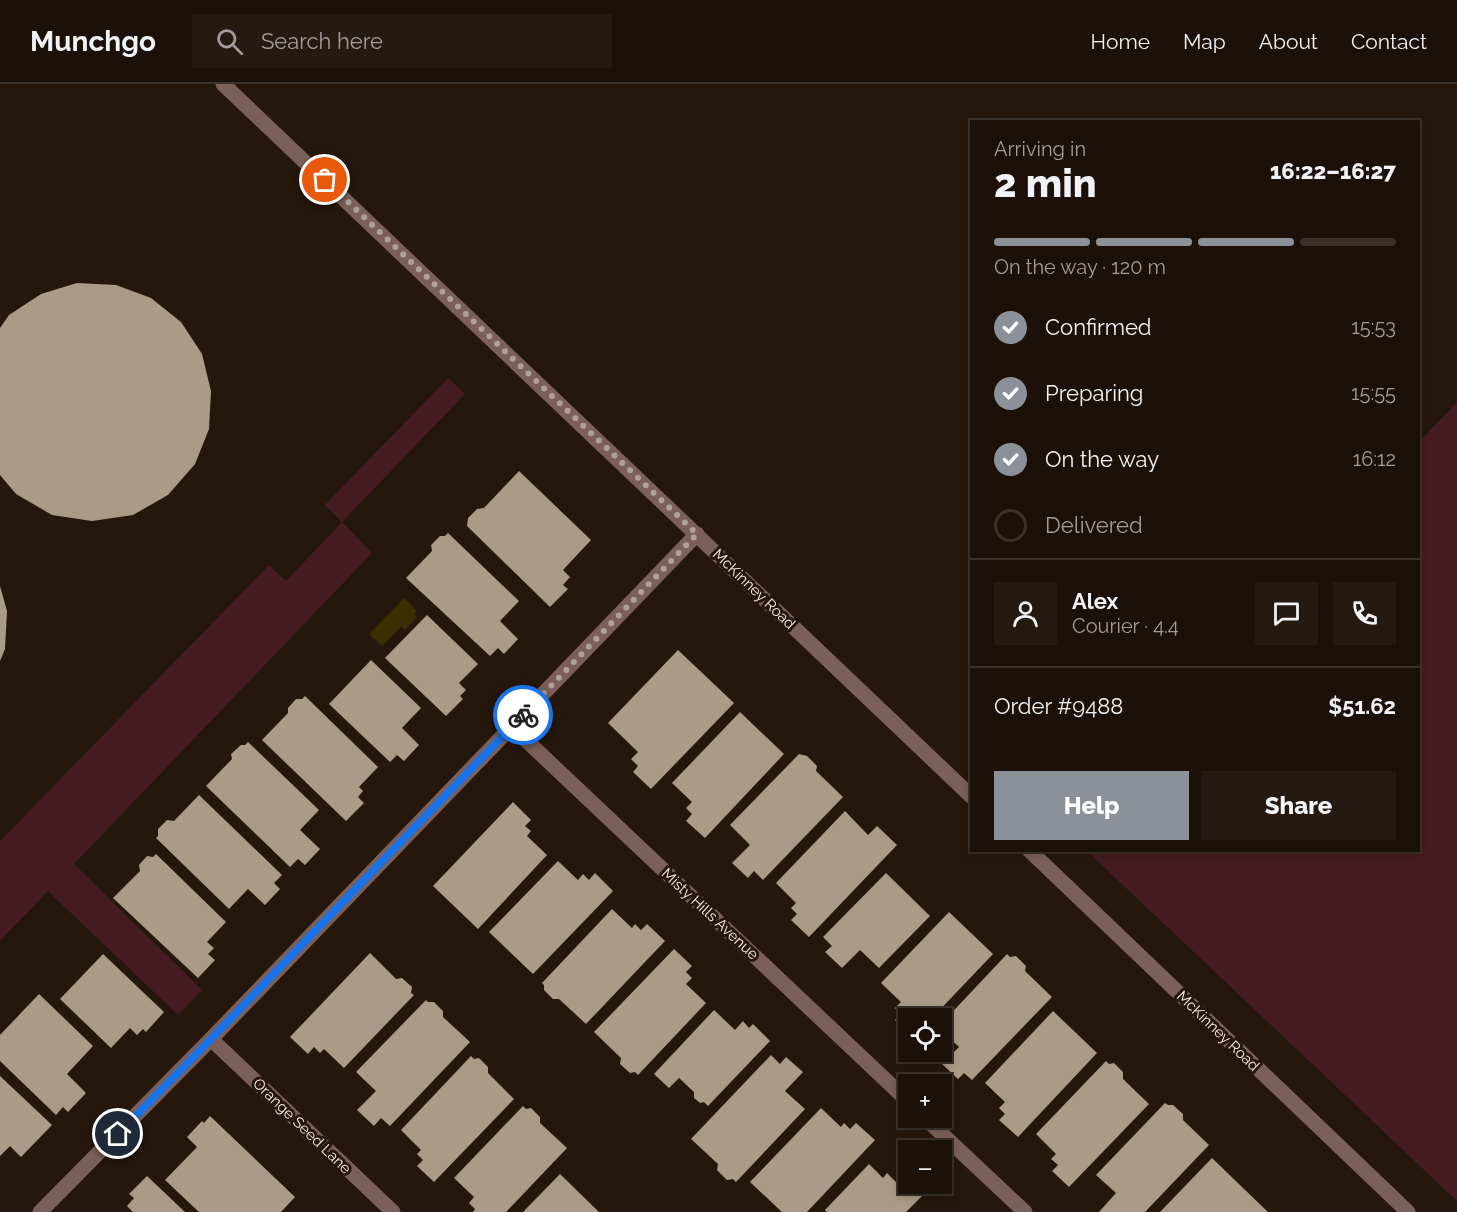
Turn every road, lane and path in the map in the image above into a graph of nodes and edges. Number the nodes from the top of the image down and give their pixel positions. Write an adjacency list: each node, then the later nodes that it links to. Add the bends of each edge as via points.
1 (223, 84): 2 (street, McKinney Road)
2 (697, 534): 3 (street); 4 (street, McKinney Road)
3 (512, 727): 6 (street); 7 (street, Misty Hills Avenue)
4 (970, 795)
5 (1031, 852): 12 (street, McKinney Road)
6 (211, 1039): 9 (street); 10 (street, Orange Seed Lane)
7 (898, 1092)
8 (936, 1128): 11 (street)
9 (40, 1212)
10 (393, 1212)
11 (1025, 1212)
12 (1408, 1212)

